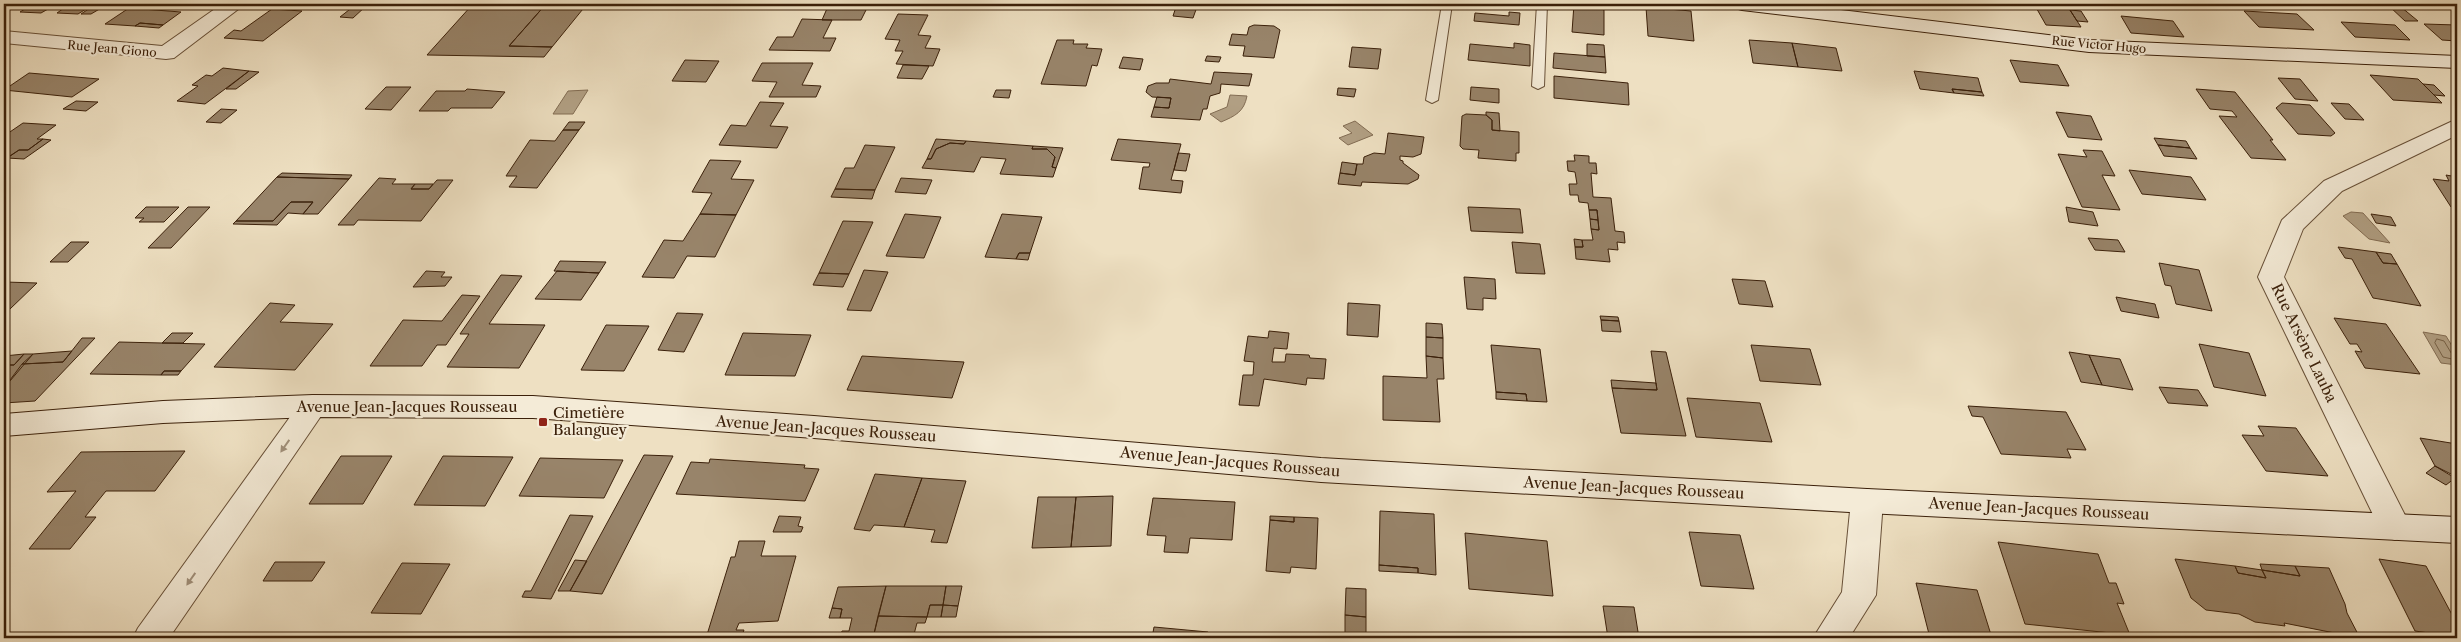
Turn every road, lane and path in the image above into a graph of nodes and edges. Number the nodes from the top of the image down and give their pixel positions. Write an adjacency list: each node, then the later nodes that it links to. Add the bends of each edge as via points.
1 (235, 4): 5 (street, Rue Jean Giono, via 166,53)
2 (1447, 4): 8 (lane)
3 (1542, 4): 7 (lane)
4 (1742, 4): 6 (street, Rue Victor Hugo, via 2089,46)
5 (4, 37)
6 (2453, 63)
7 (1538, 86)
8 (1432, 100)
9 (2457, 126): 13 (street, Rue Arsène Lauba, via 2333,186 2291,226 2271,277)
10 (313, 406): 11 (street, Avenue Jean-Jacques Rousseau, via 162,412); 12 (street, Avenue Jean-Jacques Rousseau, via 533,408 814,427 1321,470); 15 (street, one-way to 15)
11 (4, 425)
12 (1867, 501): 13 (street, Avenue Jean-Jacques Rousseau); 16 (street, via 1859,596)
13 (2395, 527): 14 (street, Avenue Jean-Jacques Rousseau)
14 (2457, 530)
15 (150, 638)
16 (1830, 638)

